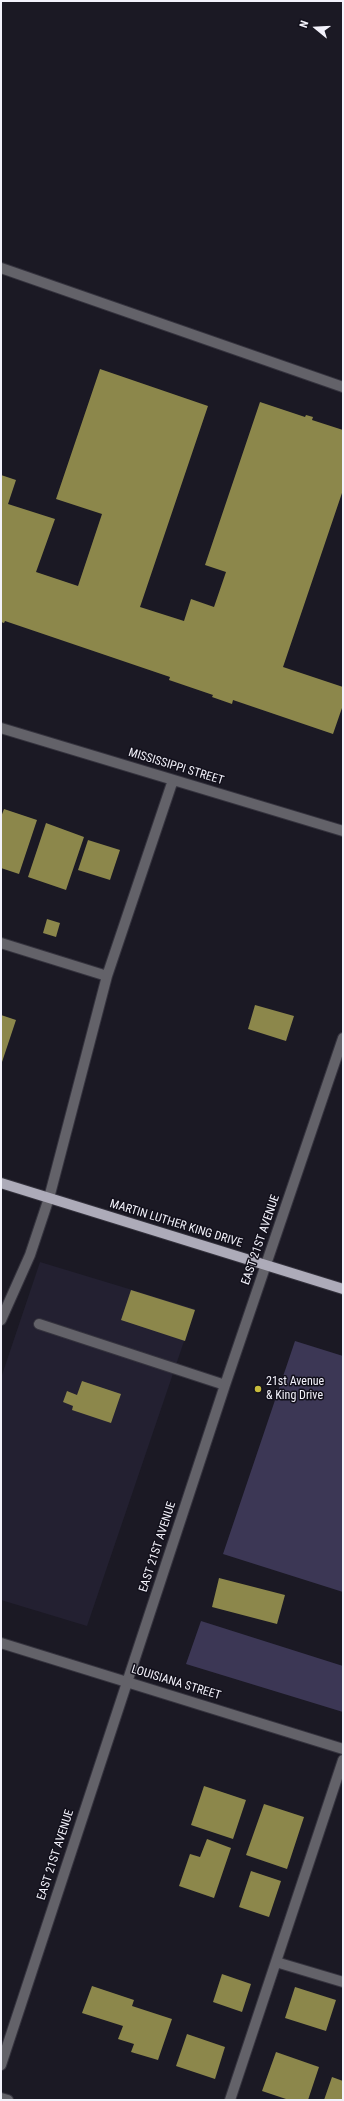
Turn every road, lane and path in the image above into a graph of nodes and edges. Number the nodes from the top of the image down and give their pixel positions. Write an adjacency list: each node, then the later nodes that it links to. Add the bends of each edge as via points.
1 (1, 268): 2 (street)
2 (343, 387)
3 (1, 728): 4 (street, MISSISSIPPI STREET)
4 (173, 780): 5 (street, MISSISSIPPI STREET); 7 (street)
5 (343, 831)
6 (1, 943): 7 (street)
7 (107, 976): 10 (street)
8 (343, 1038): 11 (street, EAST 21ST AVENUE)
9 (1, 1183): 10 (main road, MARTIN LUTHER KING DRIVE)
10 (49, 1198): 11 (main road, MARTIN LUTHER KING DRIVE); 13 (street, via 30,1255)
11 (266, 1266): 12 (main road, MARTIN LUTHER KING DRIVE); 15 (street, EAST 21ST AVENUE)
12 (343, 1289)
13 (1, 1320)
14 (39, 1324): 15 (street)
15 (225, 1385): 17 (street, EAST 21ST AVENUE)
16 (1, 1643): 17 (street, LOUISIANA STREET)
17 (127, 1682): 18 (street, LOUISIANA STREET); 22 (street, EAST 21ST AVENUE)
18 (343, 1749)
19 (343, 1760): 20 (street)
20 (276, 1962): 21 (street); 25 (street)
21 (343, 1982)
22 (1, 2065)
23 (1, 2098): 24 (street)
24 (8, 2100)
25 (230, 2100)

